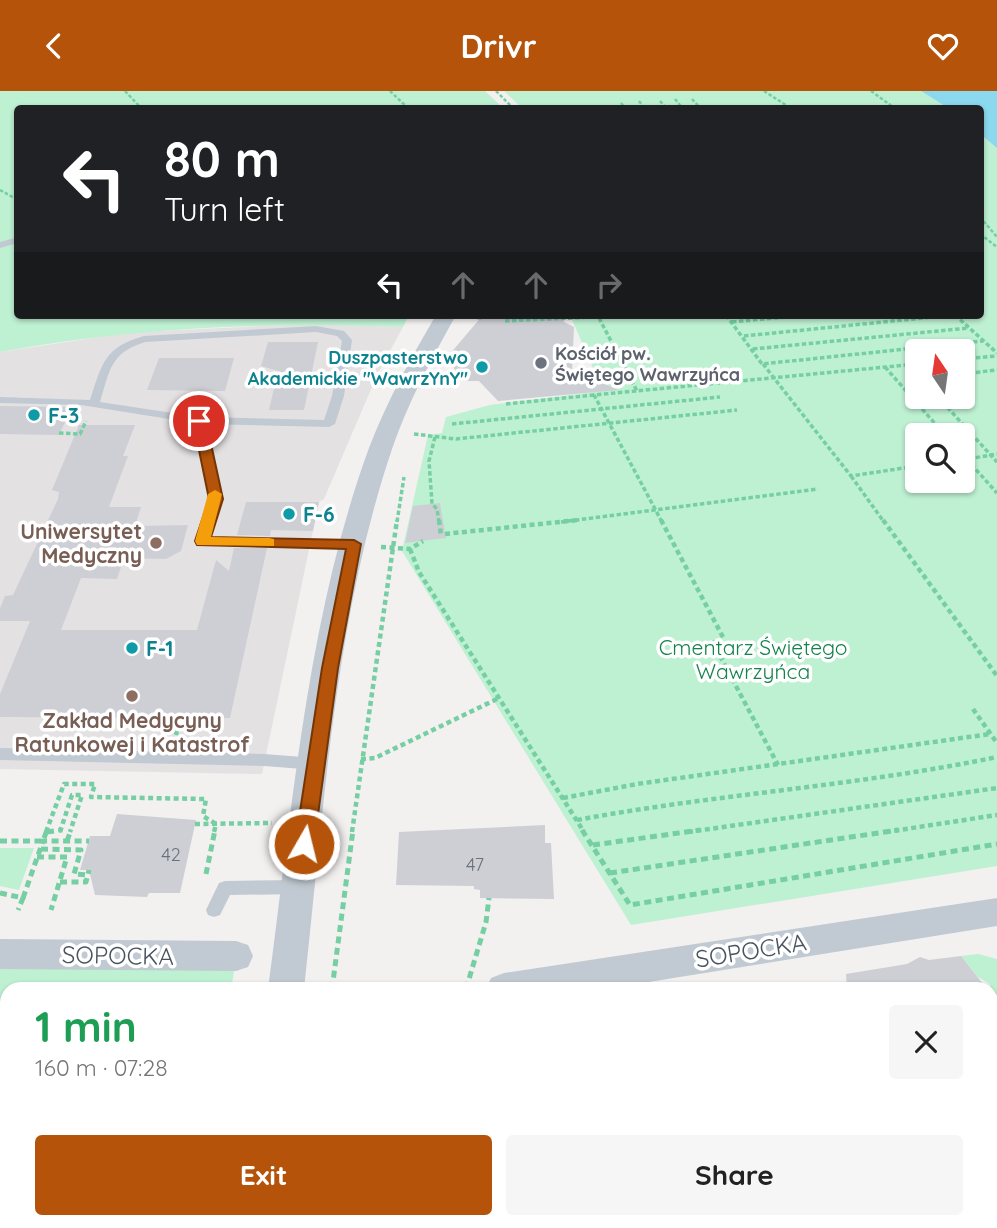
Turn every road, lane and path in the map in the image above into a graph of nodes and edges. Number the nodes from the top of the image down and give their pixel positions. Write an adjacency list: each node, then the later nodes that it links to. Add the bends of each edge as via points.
1 (125, 91): 10 (path)
2 (390, 91): 11 (path)
3 (496, 91): 12 (path)
4 (764, 91): 17 (path)
5 (871, 91): 18 (path)
6 (675, 99): 15 (path)
7 (692, 99): 16 (path)
8 (639, 101): 13 (path)
9 (660, 101): 14 (path)
10 (138, 105)
11 (405, 105)
12 (510, 105)
13 (642, 105)
14 (664, 105)
15 (680, 105)
16 (697, 105)
17 (786, 105)
18 (890, 105)
19 (984, 222): 20 (path)
20 (997, 237)
21 (599, 319): 27 (path); 41 (path)
22 (729, 319): 28 (path)
23 (764, 319): 28 (path)
24 (914, 319): 30 (path)
25 (959, 319): 29 (path)
26 (454, 321): 72 (street, via 398,407 374,467)
27 (505, 321)
28 (732, 322): 30 (path)
29 (969, 328): 31 (path); 32 (path)
30 (743, 336): 32 (path)
31 (983, 341): 33 (path); 35 (path)
32 (753, 349): 35 (path)
33 (997, 354): 34 (path)
34 (975, 357)
35 (762, 364): 40 (path)
36 (905, 364): 37 (path)
37 (885, 367): 40 (path); 52 (path)
38 (997, 370): 39 (path)
39 (975, 373)
40 (775, 379): 41 (path); 67 (path)
41 (637, 391): 42 (path)
42 (594, 395): 46 (path); 48 (path)
43 (720, 397): 48 (path)
44 (0, 400): 45 (lane)
45 (94, 404): 50 (lane); 50 (lane, via 111,353 144,339 316,329 340,333 347,340 329,424)
46 (506, 404)
47 (949, 409): 61 (path)
48 (601, 410): 53 (path); 54 (path)
49 (737, 411): 54 (path)
50 (199, 421): 72 (lane, via 216,499 202,541)
51 (416, 423): 57 (path)
52 (935, 423)
53 (453, 424)
54 (608, 424): 58 (path, via 456,439); 70 (path)
55 (60, 433): 56 (path)
56 (75, 434)
57 (412, 434): 58 (path); 59 (path)
58 (435, 437): 70 (path, via 429,461 432,504 443,535)
59 (409, 447)
60 (997, 454): 61 (path)
61 (991, 455): 62 (path); 63 (path)
62 (975, 457)
63 (997, 462)
64 (905, 468): 67 (path)
65 (975, 470): 69 (path)
66 (405, 472): 86 (path)
67 (851, 476): 77 (path)
68 (818, 489): 70 (path)
69 (997, 493)
70 (656, 512): 75 (path)
71 (423, 541): 74 (path)
72 (354, 544): 87 (street)
73 (402, 548): 74 (path)
74 (410, 549): 78 (path, via 419,572)
75 (724, 639)
76 (712, 641): 88 (path)
77 (997, 676)
78 (499, 698): 86 (path, via 375,758); 90 (path)
79 (973, 709): 82 (path)
80 (180, 719): 81 (path)
81 (178, 727)
82 (990, 734): 83 (path); 88 (path)
83 (997, 743)
84 (0, 754): 87 (lane)
85 (997, 757): 92 (path, via 952,768)
86 (361, 759): 119 (path)
87 (316, 764): 93 (street)
88 (778, 765): 90 (path)
89 (997, 788): 102 (path)
90 (564, 798): 92 (path)
91 (997, 815): 105 (path)
92 (578, 820): 102 (path)
93 (308, 822): 95 (path); 107 (street)
94 (195, 824): 95 (path)
95 (216, 824): 96 (path, via 203,816 206,799 91,797 95,784 64,783); 108 (path, via 203,889)
96 (47, 832): 98 (path); 99 (path, via 60,832 72,795 82,795)
97 (0, 841): 98 (path)
98 (43, 841): 99 (path); 103 (path)
99 (67, 841): 100 (path)
100 (89, 841)
101 (997, 844): 105 (path, via 630,905)
102 (593, 845): 105 (path)
103 (41, 849): 104 (path); 106 (path, via 81,850 74,874 88,873 86,882)
104 (37, 857): 106 (path, via 68,857); 110 (path)
105 (610, 873)
106 (60, 882): 113 (path)
107 (298, 887): 108 (lane); 118 (street)
108 (225, 888): 114 (lane)
109 (0, 893): 110 (path)
110 (23, 898): 112 (path)
111 (489, 898): 120 (path, via 489,920)
112 (18, 910)
113 (51, 910)
114 (214, 910)
115 (997, 912): 121 (street, SOPOCKA)
116 (0, 954): 117 (street, SOPOCKA)
117 (236, 956)
118 (287, 982)
119 (333, 982)
120 (467, 982)
121 (549, 982)

